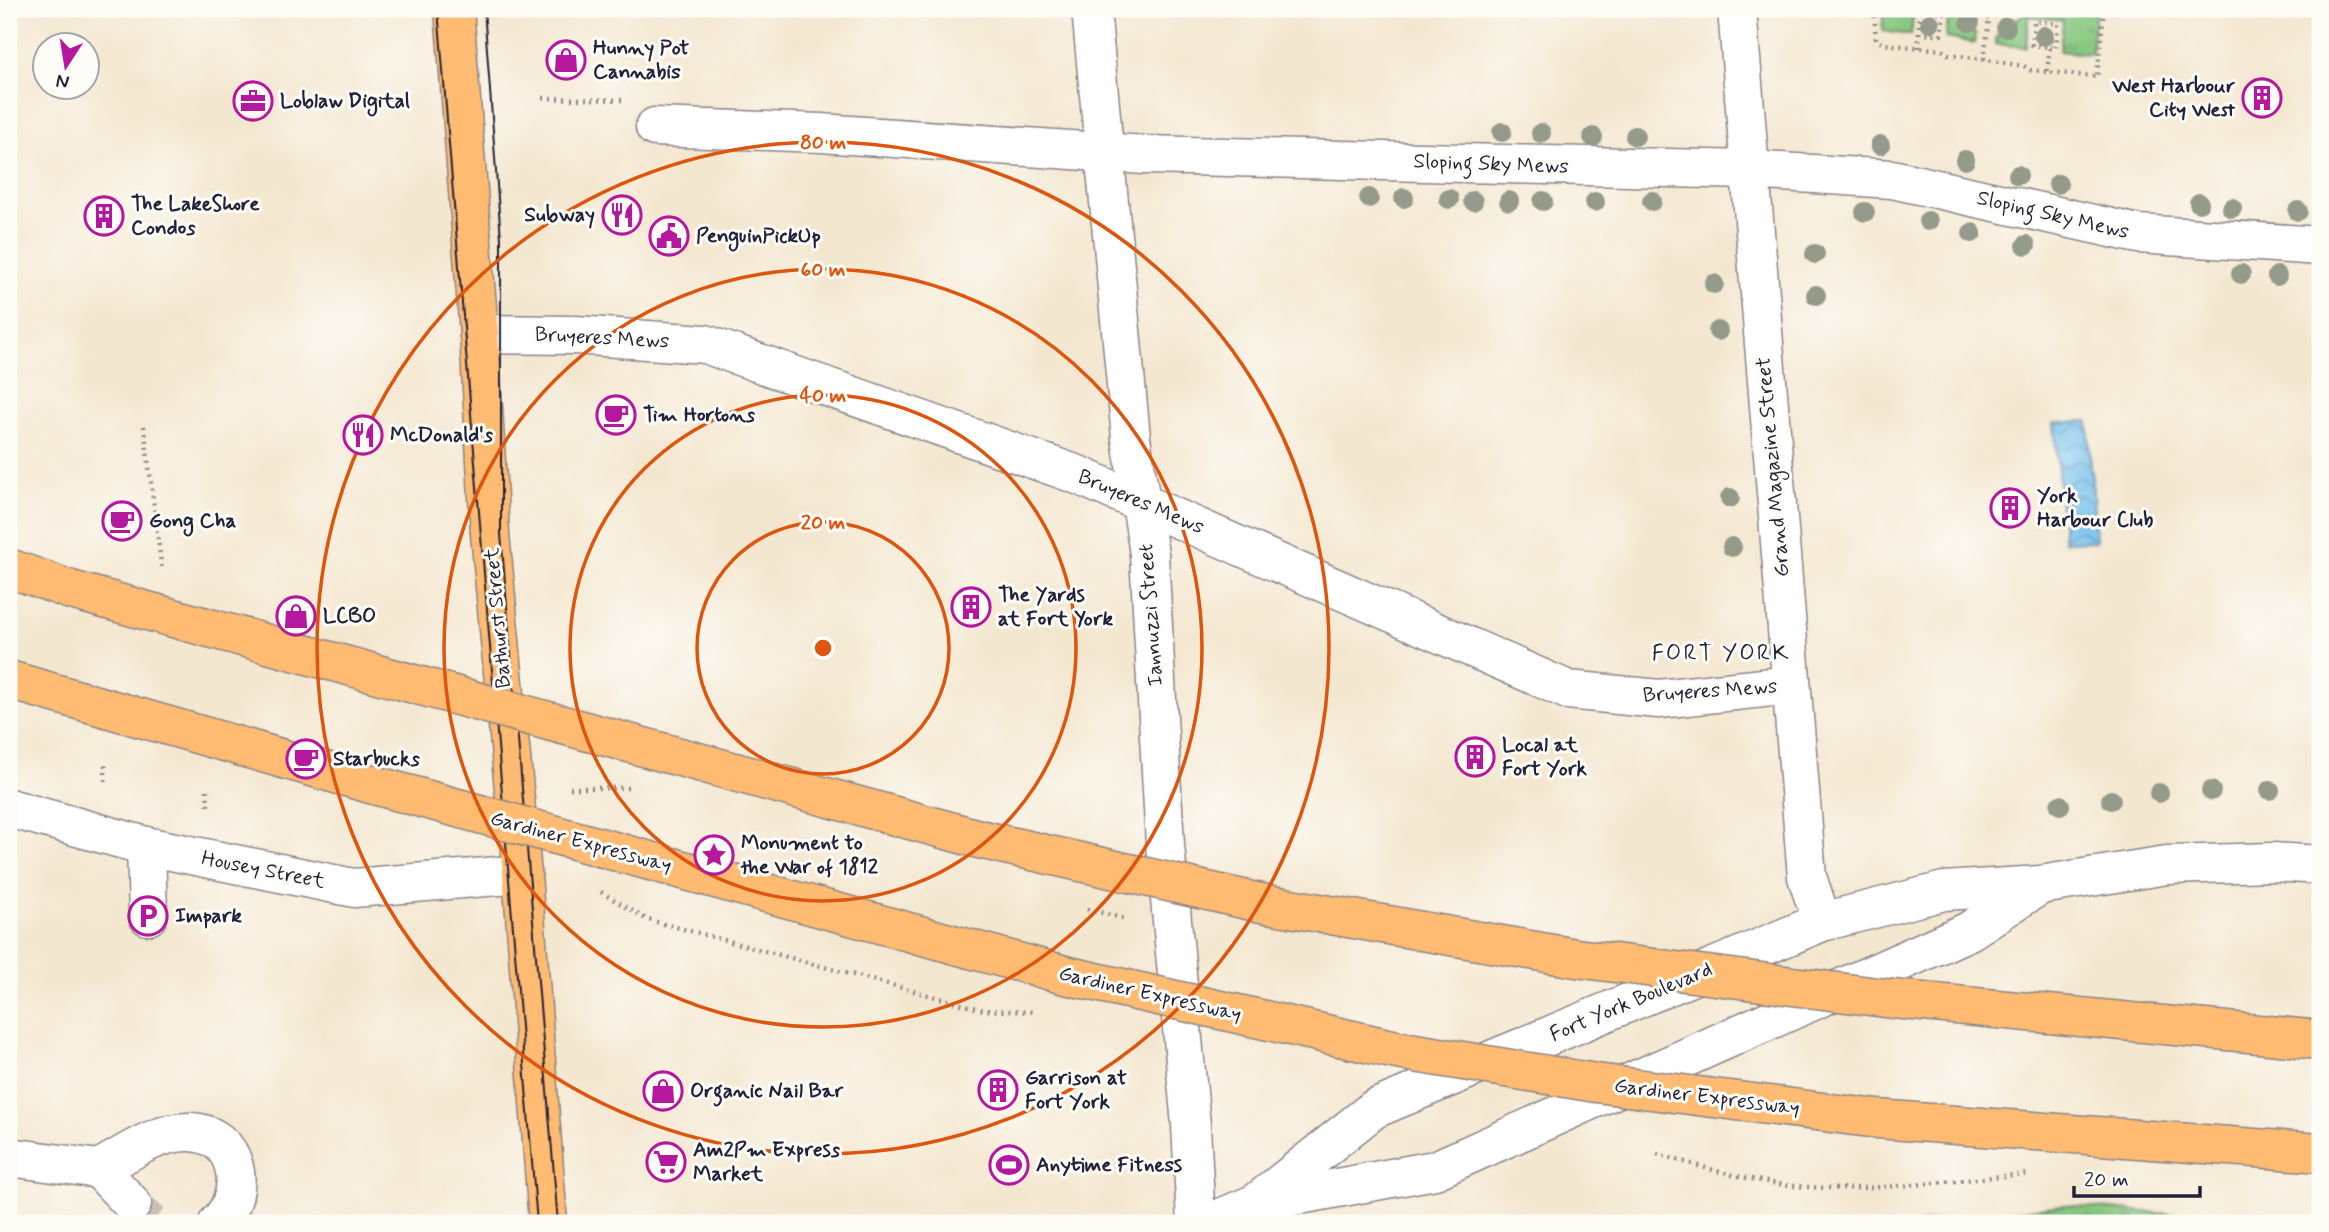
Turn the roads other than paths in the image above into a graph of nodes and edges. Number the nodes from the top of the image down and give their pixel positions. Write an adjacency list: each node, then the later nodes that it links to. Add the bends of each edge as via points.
1 (1091, 9): 5 (street, Iannuzzi Street)
2 (1737, 9): 6 (street, Grand Magazine Street)
3 (454, 10): 8 (main road, Bathurst Street)
4 (655, 127): 5 (street, Sloping Sky Mews, via 821,133)
5 (1107, 153): 6 (street, Sloping Sky Mews); 9 (street, Iannuzzi Street, via 1131,438)
6 (1749, 170): 7 (street, Sloping Sky Mews, via 1892,179 2138,234); 14 (street, Grand Magazine Street)
7 (2320, 246)
8 (479, 334): 9 (street, Bruyeres Mews, via 705,344 1078,475); 18 (main road, Bathurst Street, via 490,534)
9 (1143, 503): 14 (street, Bruyeres Mews, via 1568,690 1659,699); 30 (street, Iannuzzi Street)
10 (9, 568): 12 (main road)
11 (9, 575): 12 (main road)
12 (71, 590): 22 (main road, bridge, via 978,839 1256,902 1576,958 1892,999)
13 (9, 680): 23 (main road, Gardiner Expressway, bridge, via 374,786 1065,975 1397,1050 1596,1083 1878,1119)
14 (1791, 685): 21 (street, Grand Magazine Street, via 1807,877)
15 (9, 808): 16 (street, Housey Street)
16 (146, 846): 18 (street, Housey Street, via 354,888); 20 (street)
17 (2320, 865): 19 (street, Fort York Boulevard, via 2167,865)
18 (522, 874): 29 (main road, Bathurst Street)
19 (2040, 885): 21 (street, Fort York Boulevard, via 1944,891); 26 (street, Fort York Boulevard, via 1969,931 1434,1170)
20 (148, 916)
21 (1822, 922): 26 (street, Fort York Boulevard, via 1374,1109)
22 (2320, 1040)
23 (2320, 1153)
24 (9, 1157): 25 (street)
25 (99, 1169): 27 (street); 28 (street, via 158,1138 188,1132 210,1135 227,1148 238,1188 228,1213)
26 (1256, 1203): 31 (street, Fort York Boulevard)
27 (132, 1204)
28 (218, 1223)
29 (548, 1223)
30 (1196, 1223)
31 (1209, 1223)

